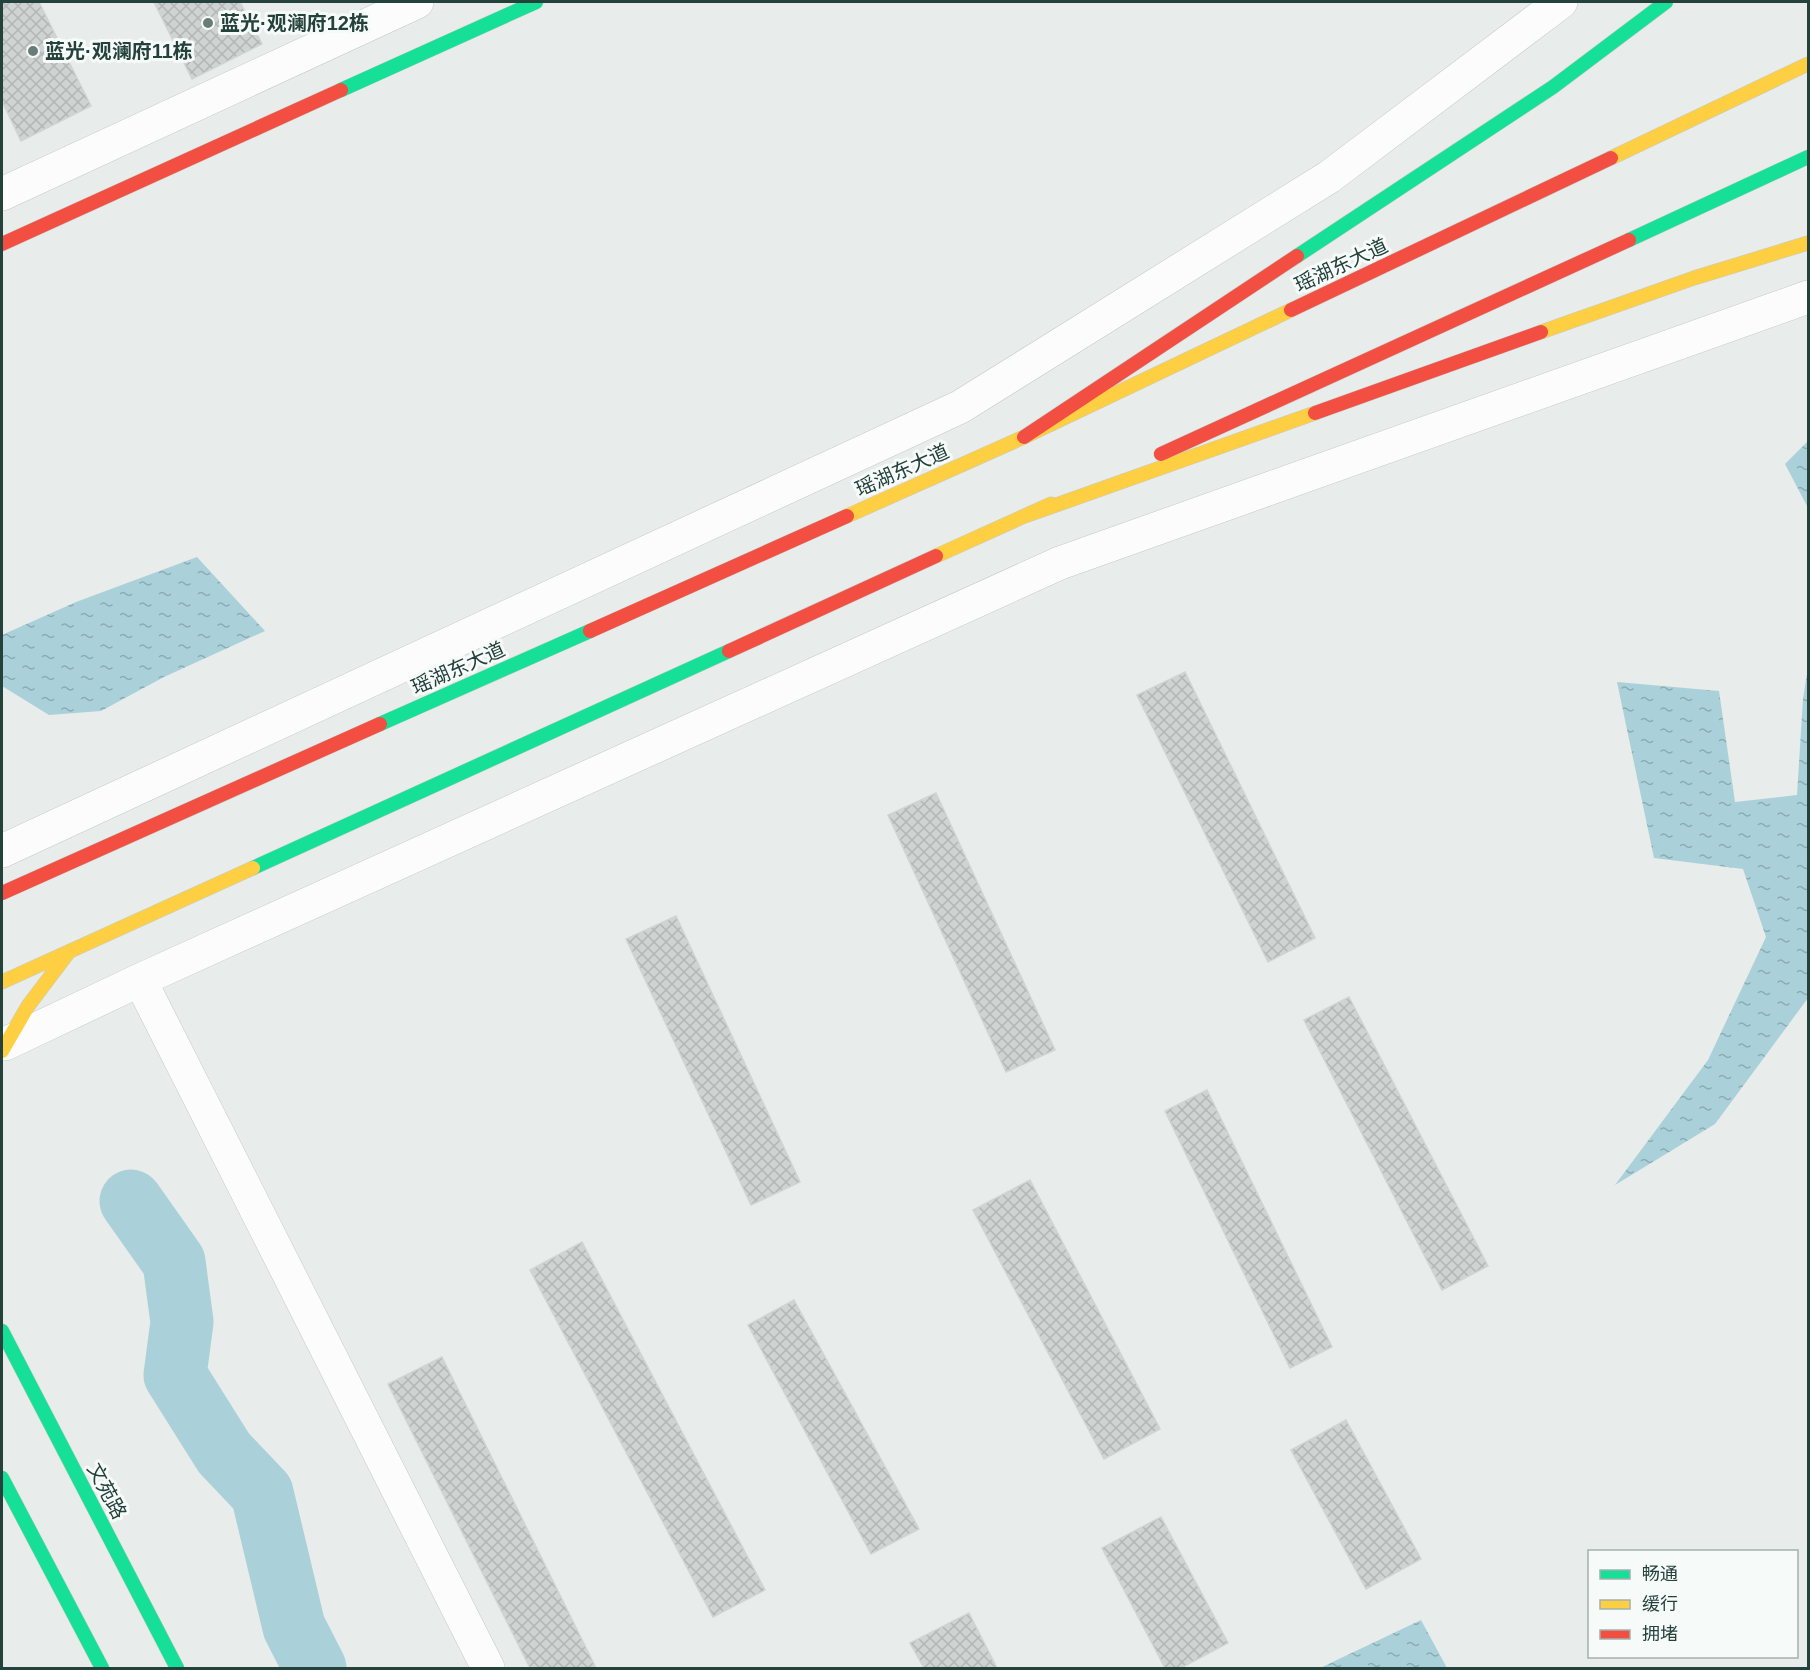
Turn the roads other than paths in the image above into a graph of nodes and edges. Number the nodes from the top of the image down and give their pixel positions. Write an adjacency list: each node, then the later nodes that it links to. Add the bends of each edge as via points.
1 (417, 2): 7 (street)
2 (536, 2): 9 (main road)
3 (1561, 2): 13 (street, via 1329,177 960,407)
4 (1666, 2): 11 (main road, via 1552,87)
5 (1809, 64): 11 (main road, 瑶湖东大道)
6 (1809, 157): 12 (main road)
7 (2, 194)
8 (1809, 243): 12 (main road, via 1694,278)
9 (2, 244)
10 (1809, 297): 18 (street, via 1060,563)
11 (1024, 437): 14 (main road, 瑶湖东大道)
12 (1025, 516): 17 (main road)
13 (2, 851)
14 (32, 879): 15 (main road); 16 (main road, 瑶湖东大道)
15 (2, 882)
16 (2, 893)
17 (70, 951): 19 (main road); 20 (main road, via 28,1006)
18 (140, 980): 20 (street); 25 (street)
19 (2, 982)
20 (4, 1048)
21 (2, 1331): 24 (main road, 文苑路)
22 (2, 1478): 23 (main road)
23 (102, 1668)
24 (177, 1668)
25 (488, 1668)

